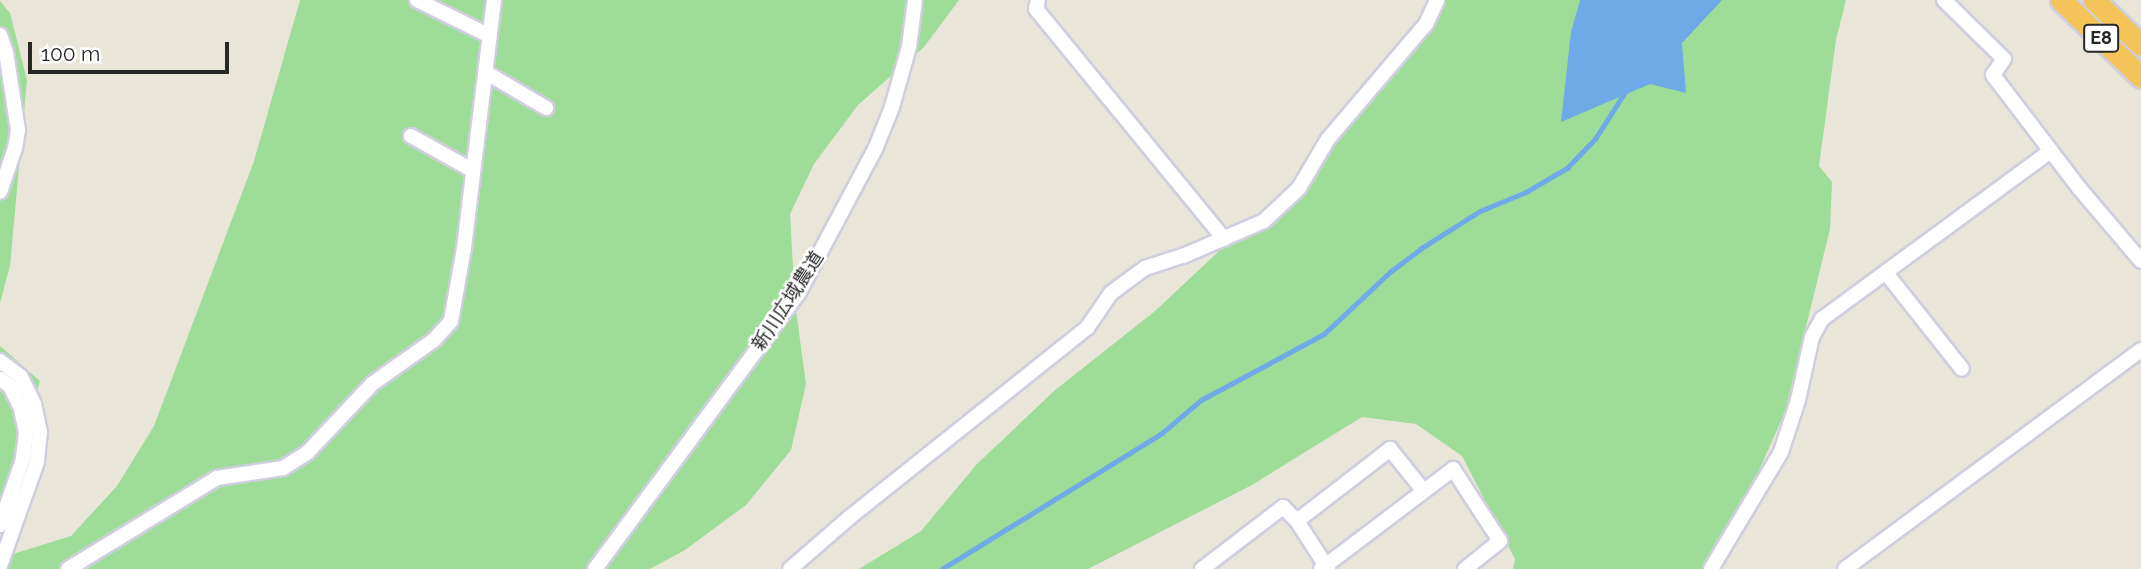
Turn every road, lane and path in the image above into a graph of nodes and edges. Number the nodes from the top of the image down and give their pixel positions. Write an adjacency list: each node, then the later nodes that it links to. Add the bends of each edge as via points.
1 (417, 0): 10 (street)
2 (494, 0): 10 (street)
3 (915, 0): 32 (street, 新川広域農道, via 909,47 892,107 876,147 799,292)
4 (1038, 0): 19 (street, via 1036,9)
5 (1437, 0): 19 (street, via 1426,24 1328,139 1298,188 1264,220)
6 (1944, 0): 16 (street, via 2004,59 1993,75)
7 (2061, 0): 13 (highway, E8)
8 (2094, 0): 11 (highway, E8)
9 (0, 35): 18 (street, via 18,130)
10 (490, 36): 12 (street)
11 (2141, 45)
12 (485, 72): 14 (street); 17 (street)
13 (2141, 76)
14 (546, 108)
15 (411, 136): 17 (street)
16 (2051, 151): 20 (street); 21 (street)
17 (472, 170): 31 (street, via 451,321 434,340 372,384 307,453 283,468 217,478)
18 (0, 192)
19 (1224, 239): 33 (street, via 1145,268 1111,293 1087,328)
20 (2141, 261)
21 (1886, 273): 24 (street); 36 (street, via 1822,318 1812,337 1781,452)
22 (2141, 350): 37 (street)
23 (0, 361): 29 (street, via 21,377 40,432 37,462)
24 (1962, 369)
25 (0, 379): 28 (street, via 15,397 26,433 23,459)
26 (1423, 490): 27 (street, via 1391,449); 30 (street); 35 (street, via 1453,469 1500,541)
27 (1297, 522): 30 (street); 34 (street, via 1283,506)
28 (0, 525)
29 (0, 566)
30 (1325, 568)
31 (68, 569)
32 (595, 569)
33 (790, 569)
34 (1202, 569)
35 (1465, 569)
36 (1711, 569)
37 (1845, 569)

